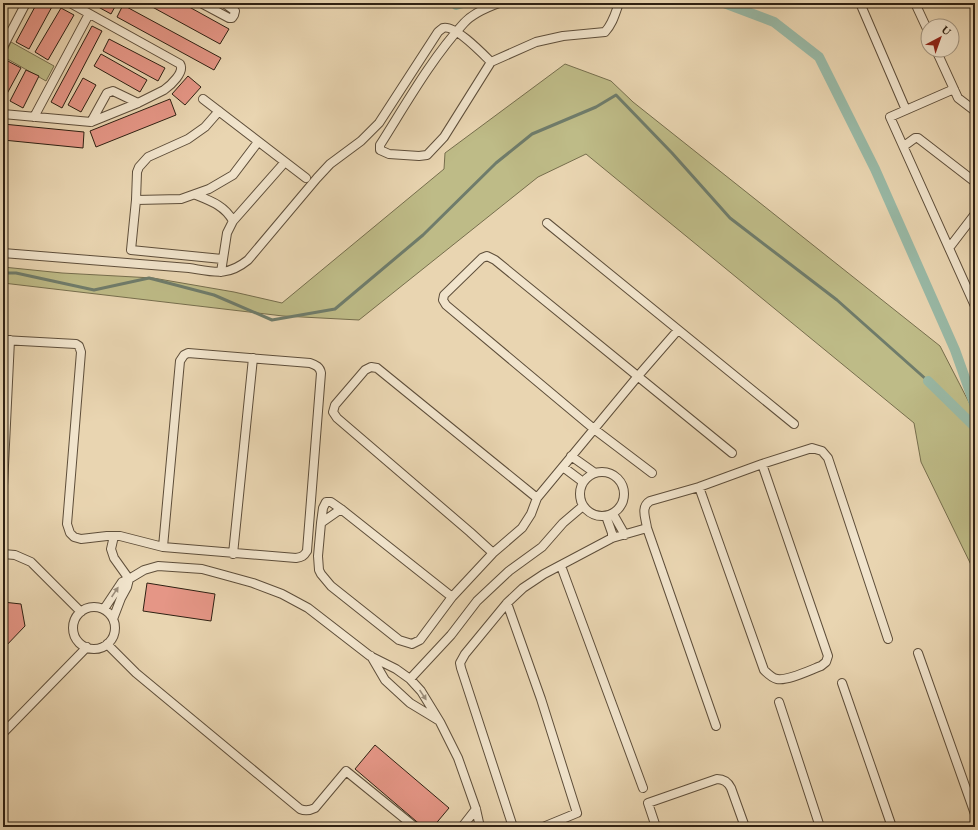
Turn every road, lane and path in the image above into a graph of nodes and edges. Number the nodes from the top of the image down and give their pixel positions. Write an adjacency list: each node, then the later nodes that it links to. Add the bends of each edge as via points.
1 (26, 3): 12 (street)
2 (70, 3): 9 (street)
3 (201, 3): 4 (street, via 232,18 234,10)
4 (224, 3)
5 (499, 3): 11 (street, via 471,17 464,22)
6 (619, 3): 14 (street, via 614,19 605,32 563,36 536,42)
7 (860, 3): 18 (street)
8 (915, 3): 10 (street)
9 (89, 14): 17 (street, via 182,66 182,70 168,88); 22 (street)
10 (922, 18)
11 (458, 32): 14 (street); 14 (street, via 434,61 380,145 380,150 388,154 427,155 444,137); 37 (street, via 443,28 438,32 370,133 330,164 248,260 235,269)
12 (3, 47)
13 (940, 58): 15 (street)
14 (491, 62)
15 (954, 89): 18 (street); 19 (street, via 958,98)
16 (203, 99): 20 (street)
17 (138, 103): 23 (street); 23 (street, via 109,91)
18 (906, 110): 25 (street, via 890,117)
19 (975, 110)
20 (219, 111): 24 (street); 30 (street, via 205,127 188,139 142,162 137,172)
21 (3, 114): 22 (street)
22 (34, 118): 23 (street)
23 (91, 122)
24 (258, 142): 26 (street); 29 (street, via 233,175)
25 (904, 146): 28 (street, via 918,138); 34 (street)
26 (285, 162): 27 (street); 32 (street)
27 (306, 178)
28 (975, 182)
29 (196, 195): 30 (street, via 181,199); 32 (street, via 220,206)
30 (136, 200): 36 (street, via 131,250)
31 (975, 214): 34 (street)
32 (233, 221): 36 (street, via 227,233)
33 (547, 223): 39 (street)
34 (949, 248): 38 (street)
35 (3, 253): 37 (street)
36 (222, 259): 37 (street)
37 (221, 272)
38 (975, 306)
39 (678, 330): 42 (street); 43 (street)
40 (7, 340): 52 (street); 61 (street, via 76,344 80,348 67,524 70,533 81,539)
41 (253, 358): 63 (street, via 188,353 180,361); 65 (street); 65 (street, via 310,363 320,369 307,550 302,557 296,558)
42 (638, 376): 44 (street); 44 (street, via 490,257 482,258 444,294 443,300 446,305); 45 (street)
43 (794, 424)
44 (594, 429): 46 (street); 50 (street)
45 (732, 453)
46 (571, 456): 48 (street); 49 (street)
47 (762, 464): 53 (street); 53 (street, via 828,656 821,666 784,679 773,678 764,670); 74 (street, via 812,448 826,454)
48 (563, 467): 51 (street); 54 (street)
49 (595, 473): 51 (street); 57 (street, via 616,476 624,489 623,503)
50 (652, 473)
51 (583, 482): 55 (street, via 579,494)
52 (3, 486)
53 (699, 487): 59 (street, via 647,503 644,507)
54 (537, 498): 66 (street, via 522,528); 66 (street, via 377,368 365,370 334,405 337,418)
55 (583, 506): 57 (street, via 593,515); 79 (street, via 562,523 542,547 508,571 476,601 451,635)
56 (341, 509): 58 (street); 58 (street, via 331,502 326,502); 69 (street)
57 (609, 515): 60 (street); 62 (street)
58 (322, 523): 69 (street, via 318,556 321,574 332,586 402,642 412,644 420,640)
59 (647, 528): 60 (street); 83 (street)
60 (624, 535): 62 (street)
61 (114, 536): 63 (street); 68 (street, via 111,549 114,558)
62 (612, 538): 67 (street)
63 (163, 548): 65 (street)
64 (3, 554): 72 (street, via 15,555 31,562)
65 (233, 554)
66 (493, 554): 69 (street)
67 (561, 566): 70 (street, via 523,588); 85 (street)
68 (129, 579): 71 (street, one-way to 68, via 122,582); 73 (street); 78 (street, via 144,570 158,566 202,569 253,583 308,608)
69 (452, 597)
70 (507, 603): 88 (street, via 577,813); 92 (street, via 460,663)
71 (104, 609): 72 (street, via 92,607); 73 (street)
72 (81, 612): 76 (street, via 76,617 74,631 76,638)
73 (113, 619): 75 (street, via 115,633)
74 (888, 639)
75 (107, 644): 76 (street, via 101,648); 89 (street, via 136,673 300,809 311,811 315,808 346,771)
76 (87, 647): 84 (street)
77 (918, 653): 87 (street)
78 (370, 656): 79 (street); 82 (street, via 385,680 410,703)
79 (410, 679): 82 (street, one-way to 82, via 421,691)
80 (842, 683): 97 (street)
81 (779, 702): 96 (street)
82 (440, 722): 86 (street, via 458,758)
83 (716, 726)
84 (3, 733)
85 (643, 788)
86 (476, 809): 90 (street); 91 (street)
87 (975, 814)
88 (566, 823): 93 (street)
89 (415, 827)
90 (462, 827)
91 (480, 827)
92 (514, 827)
93 (543, 827)
94 (656, 827): 95 (street, via 648,803 717,779 729,783)
95 (745, 827)
96 (820, 827)
97 (892, 827)

